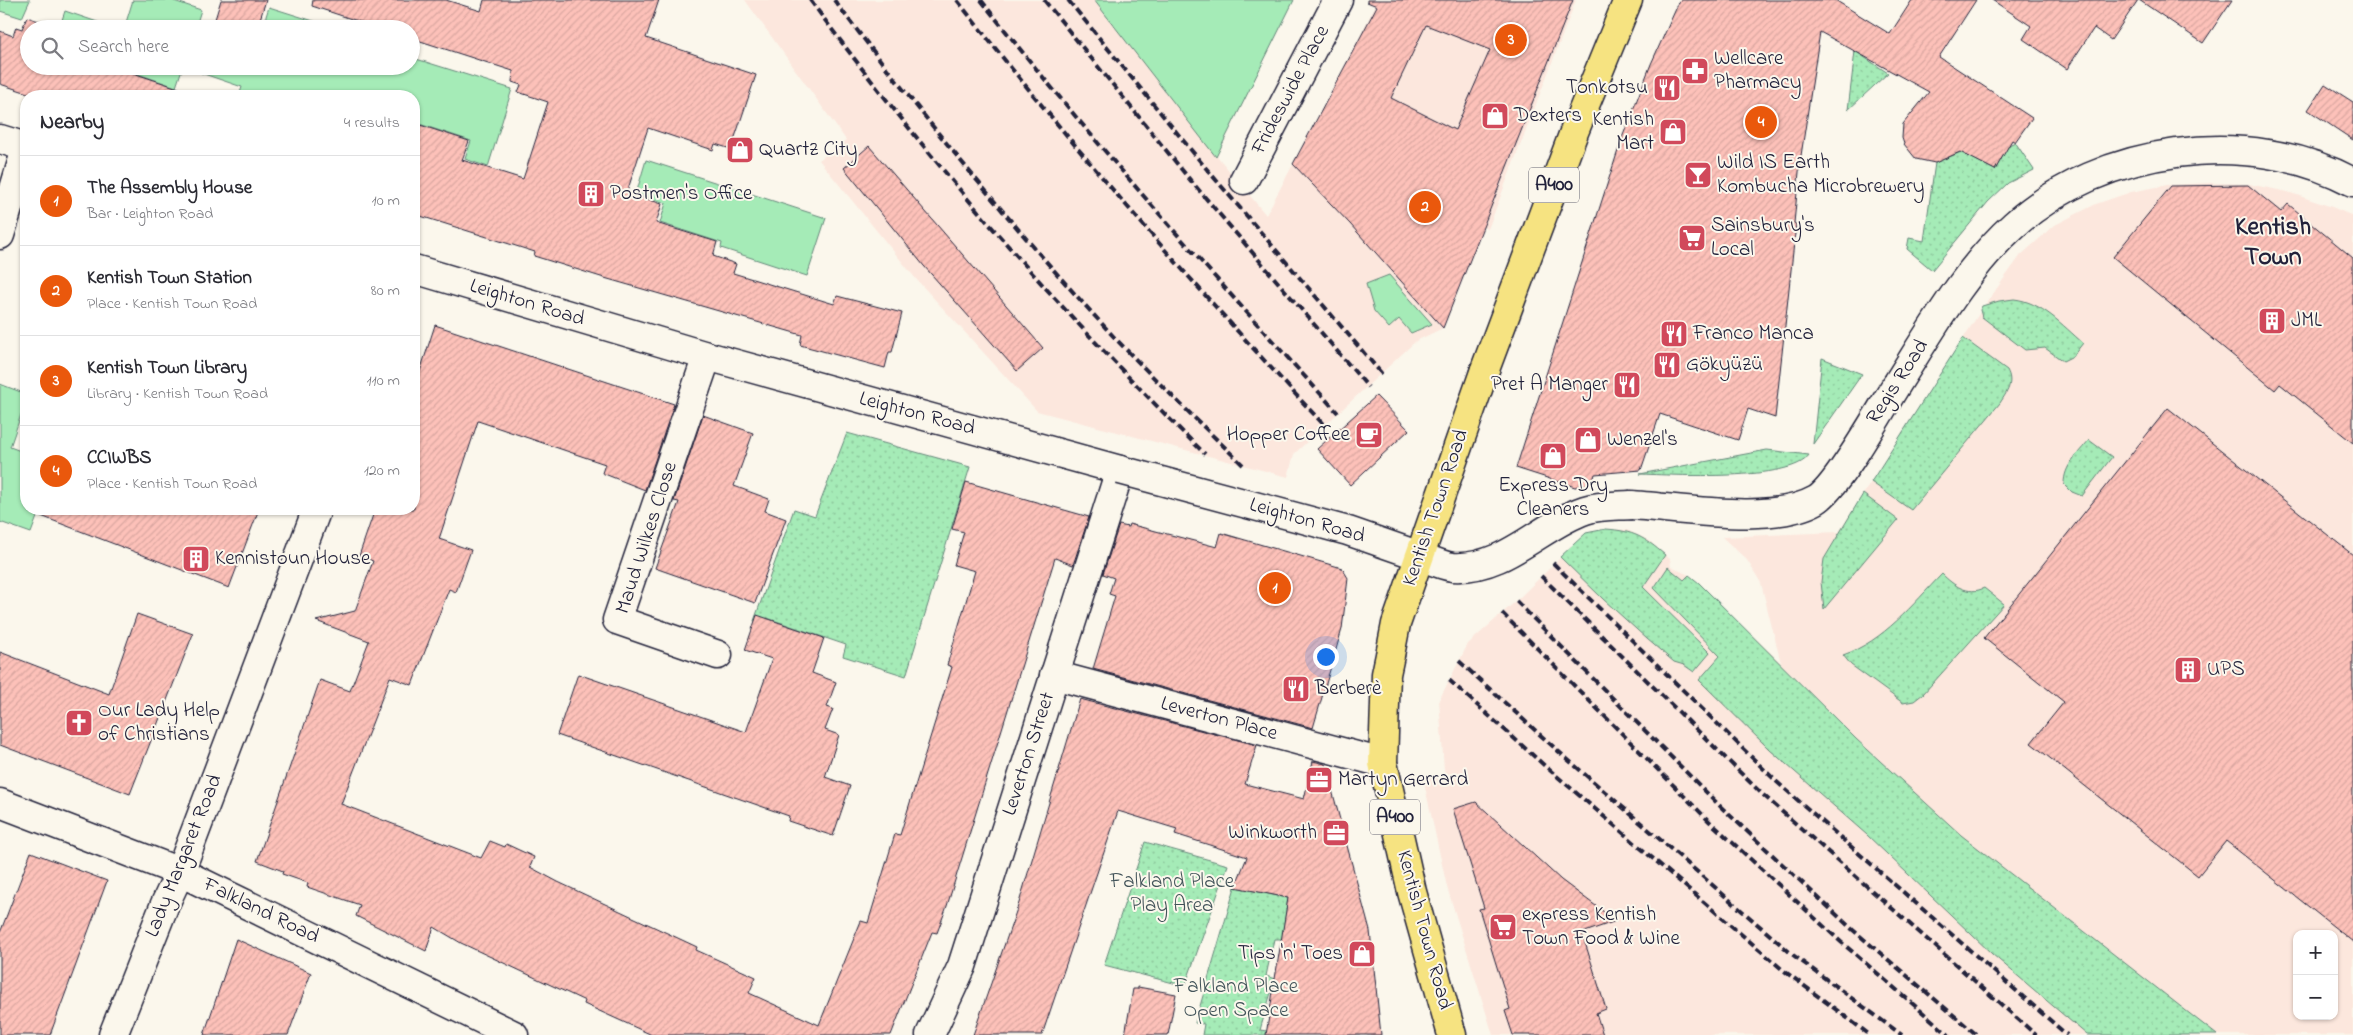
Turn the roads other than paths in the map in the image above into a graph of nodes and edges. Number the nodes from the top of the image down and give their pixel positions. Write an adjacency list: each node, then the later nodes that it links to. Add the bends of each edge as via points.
1 (1338, 0): 6 (street, Frideswide Place)
2 (1628, 0): 13 (main road, Kentish Town Road / A400, bridge, via 1574,132 1484,372)
3 (0, 139): 4 (street)
4 (20, 146)
5 (20, 168): 8 (street)
6 (1244, 180)
7 (2353, 182): 13 (street, Regis Road, bridge, via 2290,159 2241,152 2201,151 2166,155 2100,172 2071,185 2038,206 1979,261 1838,477 1818,499 1796,508 1758,512 1602,506 1584,510 1500,558 1452,567)
8 (0, 235)
9 (420, 271): 10 (street, Leighton Road)
10 (707, 356): 11 (street, Leighton Road); 14 (street, Maud Wilkes Close, via 617,620)
11 (1120, 470): 13 (street, Leighton Road, bridge, via 1348,531); 15 (street, Leverton Street)
12 (314, 515): 18 (street, Lady Margaret Road)
13 (1420, 556): 16 (main road, Kentish Town Road / A400, bridge, via 1396,624 1386,674)
14 (718, 655)
15 (1054, 675): 16 (street, Leverton Place); 21 (street, Leverton Street, via 962,966)
16 (1383, 763): 22 (main road, Kentish Town Road / A400, via 1412,892)
17 (0, 803): 18 (street, Falkland Road)
18 (180, 872): 19 (street, Lady Margaret Road); 20 (street, Falkland Road)
19 (113, 1035)
20 (514, 1035)
21 (930, 1035)
22 (1452, 1035)

